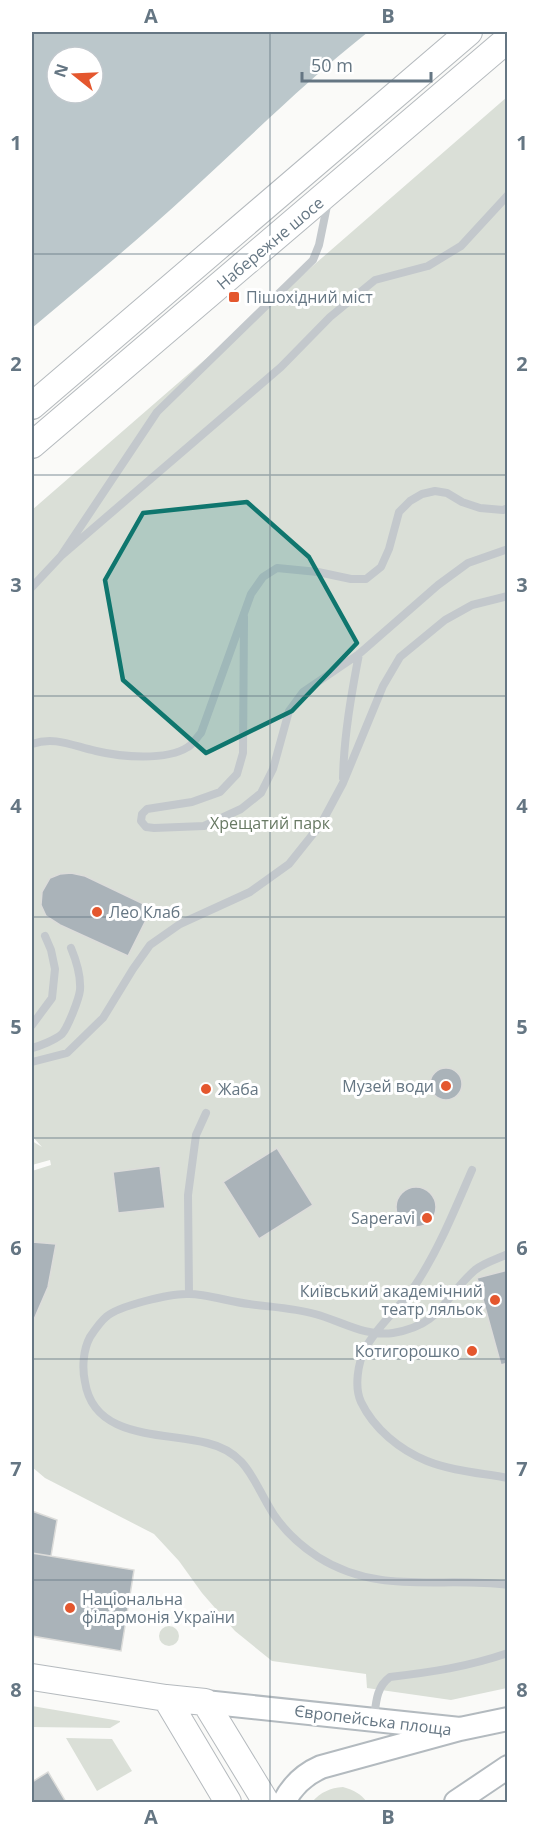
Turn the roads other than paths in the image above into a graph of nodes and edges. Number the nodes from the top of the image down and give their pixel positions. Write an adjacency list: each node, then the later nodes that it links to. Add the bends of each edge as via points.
1 (469, 32): 5 (main road, Набережне шосе)
2 (507, 39): 3 (main road, Набережне шосе)
3 (329, 193): 6 (main road, Набережне шосе); 9 (lane, via 320,245 313,260 157,412)
4 (507, 195): 9 (lane, via 461,246 428,266 375,280)
5 (32, 406)
6 (32, 445)
7 (507, 508): 12 (lane, via 480,508 447,492 422,494 399,512 381,567 366,579 277,568 263,577)
8 (507, 549): 13 (lane, via 468,563)
9 (61, 556): 10 (lane)
10 (32, 587)
11 (507, 596): 15 (lane, via 472,604 445,620 400,657 383,686)
12 (244, 617): 13 (lane, via 243,753 237,774 220,792 192,802 147,809 141,821 146,827 204,826 254,799 273,769 289,711 303,692); 14 (lane, via 201,733 190,746 170,755 130,756 62,741)
13 (359, 654): 15 (lane, via 347,714)
14 (32, 744)
15 (343, 783): 20 (lane, via 321,824 289,864 250,892 180,924 150,945 103,1018 66,1053)
16 (45, 936): 18 (lane, via 55,969 52,998)
17 (71, 948): 19 (lane, via 80,988 76,1004 62,1034)
18 (32, 1025)
19 (32, 1048)
20 (32, 1062)
21 (206, 1113): 24 (lane, via 196,1135 188,1195)
22 (472, 1170): 25 (lane, via 443,1236 415,1286)
23 (507, 1254): 25 (lane, via 477,1268 424,1324)
24 (189, 1294): 25 (lane, via 313,1313); 27 (lane, via 159,1298 106,1317 90,1338 84,1357 86,1392 93,1407 130,1430 211,1444 230,1452 243,1462 275,1516 295,1539 336,1566 361,1576 407,1583)
25 (375, 1334): 26 (lane, via 359,1365 358,1389 360,1401 375,1423 408,1452 429,1462)
26 (507, 1478)
27 (507, 1585)
28 (507, 1653): 33 (lane, via 444,1671 390,1677 378,1690)
29 (32, 1677): 30 (main road)
30 (166, 1698): 31 (main road); 37 (main road)
31 (205, 1702): 33 (main road, Європейська площа); 38 (main road)
32 (507, 1719): 34 (main road)
33 (374, 1720): 34 (main road, Європейська площа)
34 (460, 1730): 39 (main road, Європейська площа, via 311,1771)
35 (507, 1767): 36 (main road)
36 (467, 1798)
37 (228, 1803)
38 (266, 1803)
39 (284, 1803)

